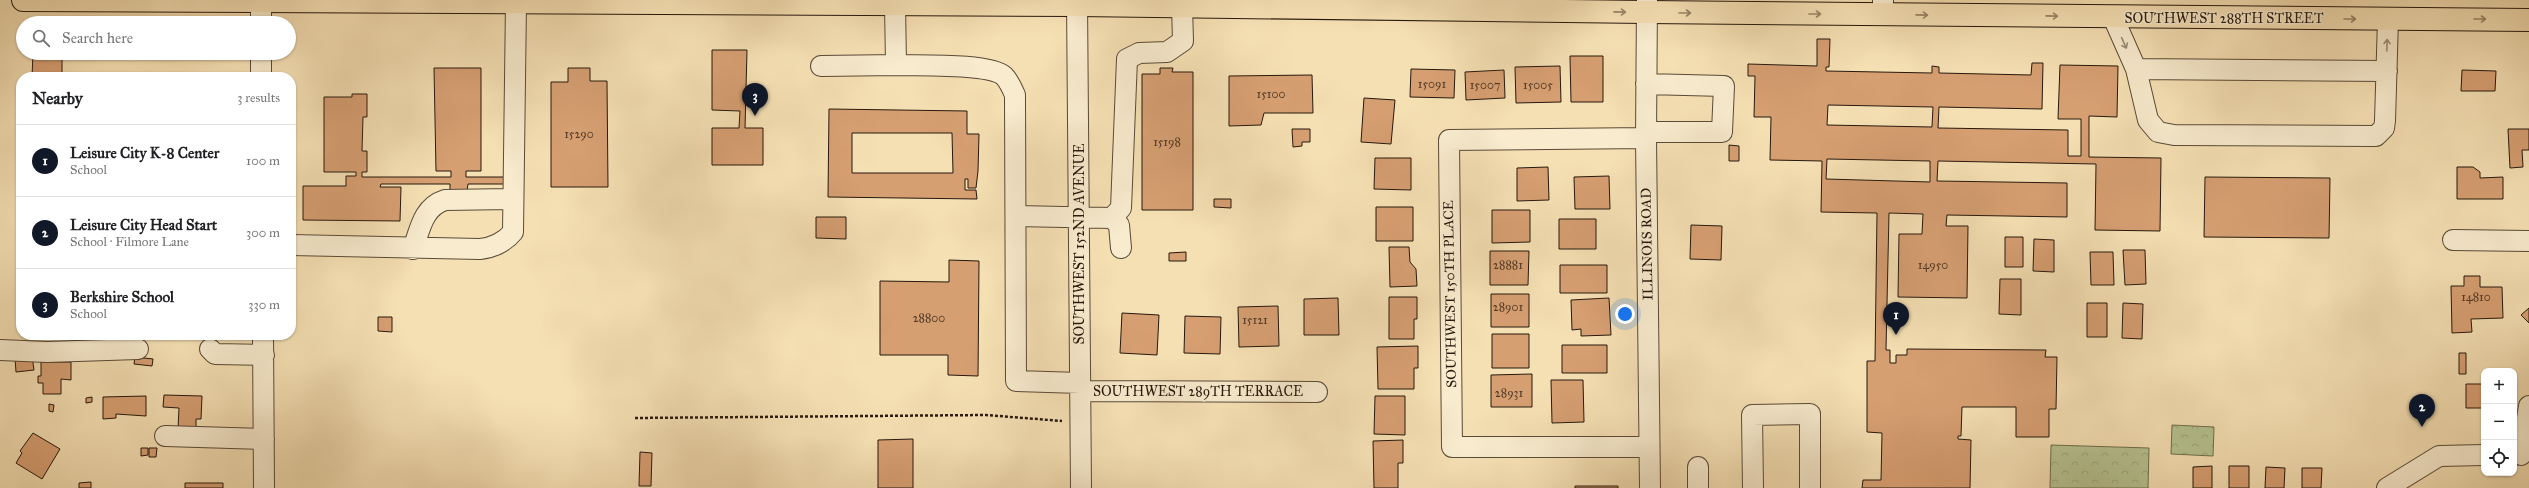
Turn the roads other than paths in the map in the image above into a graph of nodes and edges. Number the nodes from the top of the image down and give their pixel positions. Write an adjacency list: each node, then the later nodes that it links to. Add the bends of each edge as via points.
1 (22, 0): 9 (main road, SOUTHWEST 288TH STREET)
2 (530, 2): 3 (main road, SOUTHWEST 288TH STREET); 9 (main road, SOUTHWEST 288TH STREET); 21 (street)
3 (768, 2): 5 (main road, SOUTHWEST 288TH STREET)
4 (1077, 2): 5 (main road, SOUTHWEST 288TH STREET); 6 (main road, SOUTHWEST 288TH STREET); 23 (street, SOUTHWEST 152ND AVENUE)
5 (895, 4): 14 (street)
6 (1182, 6): 7 (main road, SOUTHWEST 288TH STREET, one-way to 7); 24 (street, via 1183,42 1167,52 1139,53 1127,59 1121,208)
7 (1646, 6): 8 (main road, SOUTHWEST 288TH STREET, one-way to 8); 19 (street, ILLINOIS ROAD)
8 (1883, 7): 10 (main road, SOUTHWEST 288TH STREET, one-way to 10)
9 (261, 8)
10 (2113, 17): 11 (main road, SOUTHWEST 288TH STREET, one-way to 11); 16 (street, one-way to 16)
11 (2388, 19): 12 (main road, SOUTHWEST 288TH STREET, one-way to 12); 17 (street, one-way to 11)
12 (2529, 20)
13 (261, 60): 18 (street)
14 (896, 65): 15 (street); 22 (street, via 983,68 1004,77 1015,95)
15 (821, 66)
16 (2136, 70): 17 (street); 17 (street, via 2148,120 2158,132 2174,135 2376,136 2384,128)
17 (2387, 71)
18 (262, 72)
19 (1646, 84): 20 (street, ILLINOIS ROAD); 20 (street, via 1724,86 1722,132)
20 (1646, 135): 40 (street, ILLINOIS ROAD); 40 (street, SOUTHWEST 150TH PLACE, via 1449,140 1452,447)
21 (513, 199): 29 (street, via 445,200 435,204 427,212); 29 (street, via 513,232 508,238 490,248)
22 (1016, 216): 23 (street); 35 (street, SOUTHWEST 289TH TERRACE, via 1016,381)
23 (1078, 218): 24 (street); 35 (street, SOUTHWEST 152ND AVENUE)
24 (1112, 218): 28 (street, via 1119,225)
25 (2453, 240): 26 (street)
26 (2529, 241)
27 (296, 245): 29 (street)
28 (1121, 248)
29 (413, 249)
30 (264, 340): 34 (street)
31 (138, 349): 33 (street, via 47,352)
32 (210, 349): 34 (street, via 214,354)
33 (0, 350)
34 (264, 354): 39 (street)
35 (1080, 387): 36 (street, SOUTHWEST 289TH TERRACE); 45 (street, SOUTHWEST 152ND AVENUE)
36 (1317, 392)
37 (2529, 406): 42 (street)
38 (164, 436): 39 (street)
39 (264, 439): 44 (street)
40 (1649, 447): 46 (street, ILLINOIS ROAD)
41 (2481, 455): 50 (street, via 2439,456)
42 (2521, 455)
43 (1698, 466): 47 (street)
44 (264, 488)
45 (1081, 488)
46 (1650, 488)
47 (1698, 488)
48 (1753, 488): 49 (street, via 1752,415 1810,414)
49 (1810, 488)
50 (2387, 488)

